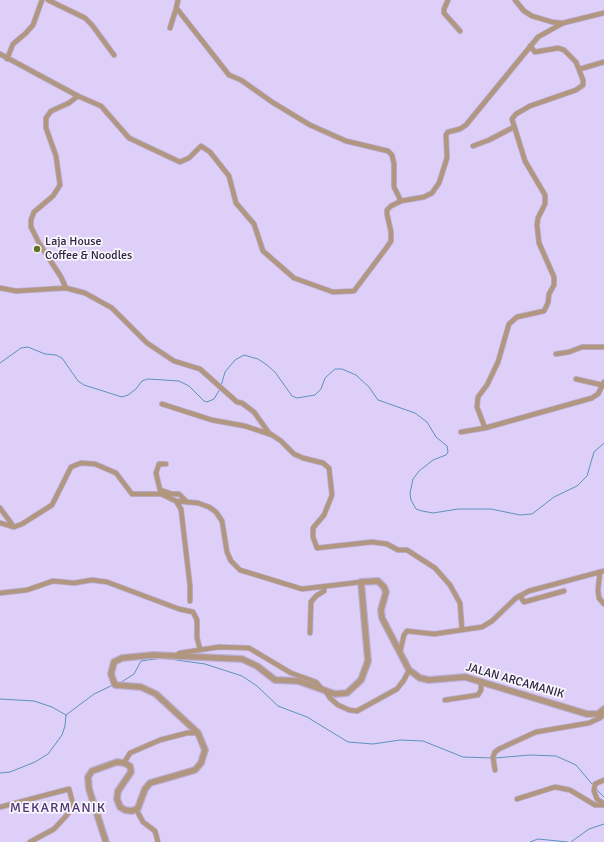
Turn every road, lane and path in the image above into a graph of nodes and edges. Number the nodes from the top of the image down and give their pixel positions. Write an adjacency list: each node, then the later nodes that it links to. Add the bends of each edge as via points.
1 (42, 0): 14 (street, via 33,25 13,44)
2 (48, 0): 13 (street, via 85,18)
3 (178, 0): 6 (street)
4 (448, 0): 10 (street, via 444,13)
5 (515, 0): 8 (street, via 532,16)
6 (176, 9): 9 (street); 20 (street, via 183,14 229,75 241,80 310,125 346,141 388,151 394,164 394,187)
7 (604, 13): 8 (street)
8 (563, 23): 11 (street, via 538,37)
9 (170, 28)
10 (460, 31)
11 (530, 46): 16 (street, via 535,52 558,48 564,50); 20 (street, via 466,125 448,132 446,164 432,193)
12 (0, 54): 14 (street)
13 (114, 55)
14 (7, 58): 17 (street)
15 (604, 62): 16 (street)
16 (580, 69): 18 (street, via 583,80 580,87 516,114 512,119)
17 (78, 96): 20 (street, via 101,106 129,138 180,162 189,158 201,146 210,152 229,176 236,203 254,224 263,251 294,278 333,292 354,291 388,247 392,232 387,210); 22 (street, via 51,112 46,118 46,128 55,152 60,185 53,196 34,212 30,220 39,243)
18 (514, 127): 19 (street, via 493,139); 28 (street, via 525,161 545,195 545,204 538,218 538,233 542,251 554,277 554,285 544,311 517,317 507,328 498,362 477,402)
19 (473, 146)
20 (401, 201)
21 (0, 288): 22 (street, via 16,291)
22 (66, 288): 30 (street, via 85,293 106,304 147,343 174,361 200,369 237,402 254,412 268,432)
23 (604, 347): 24 (street, via 582,347)
24 (556, 354)
25 (576, 379): 26 (street)
26 (603, 383): 28 (street, via 598,394 592,398)
27 (162, 404): 30 (street, via 212,420)
28 (484, 428): 29 (street)
29 (461, 432)
30 (274, 435): 45 (street, via 294,454 323,463 329,468 332,495 324,515 313,528 317,548 372,542 387,544 398,550 407,550 435,568 450,584 460,603)
31 (166, 464): 33 (street, via 159,464 156,473 160,490 179,494)
32 (176, 501): 33 (street); 36 (street, via 161,494 132,494 116,473 95,464 81,463 71,467 52,504); 43 (street, via 181,509)
33 (187, 502): 39 (street, via 209,507 216,512 222,521 231,562 240,570 302,589)
34 (0, 508): 36 (street)
35 (0, 523): 36 (street)
36 (14, 527)
37 (602, 571): 42 (street, via 534,589); 44 (street, via 598,581 599,598)
38 (361, 582): 39 (street); 48 (street, via 378,581 384,587 386,592 381,610 382,618); 52 (street, via 368,656 366,670 358,683 347,693)
39 (324, 587): 46 (street, via 324,592 311,602)
40 (564, 591): 42 (street, via 524,602)
41 (0, 593): 47 (street, via 27,590 53,581 107,582 193,612 197,620)
42 (520, 596): 45 (street, via 488,624)
43 (190, 601)
44 (604, 604)
45 (462, 630): 48 (street, via 423,634 407,632)
46 (310, 633)
47 (200, 649): 49 (street, via 180,652); 52 (street, via 226,646 252,649 291,673 316,682)
48 (400, 652): 50 (street)
49 (175, 656): 52 (street, via 242,659 257,666 275,680 298,681); 56 (street, via 144,655 118,659 112,666 112,679 116,686 140,687 156,694)
50 (409, 670): 51 (street, JALAN ARCAMANIK, via 424,680 459,676); 52 (street, via 397,689 357,711 338,705)
51 (481, 681): 53 (street, via 478,695); 54 (street, JALAN ARCAMANIK, via 587,714 598,714)
52 (323, 690)
53 (445, 700)
54 (604, 709)
55 (604, 714): 58 (street, via 589,723 536,732 499,749 493,757)
56 (198, 733): 57 (street, via 160,740 130,753); 63 (street, via 205,750 200,766 190,772 150,783)
57 (124, 762): 63 (street, via 131,770 118,791 117,801 125,810); 65 (street, via 94,770 88,777 89,789)
58 (495, 770)
59 (604, 780): 61 (street, via 595,784 594,791 597,800)
60 (517, 799): 61 (street, via 554,787 570,790 595,805)
61 (604, 804)
62 (0, 807): 64 (street, via 70,789 73,804 67,815 54,829)
63 (136, 809): 66 (street, via 142,820 157,833)
64 (30, 842)
65 (106, 842)
66 (158, 842)

